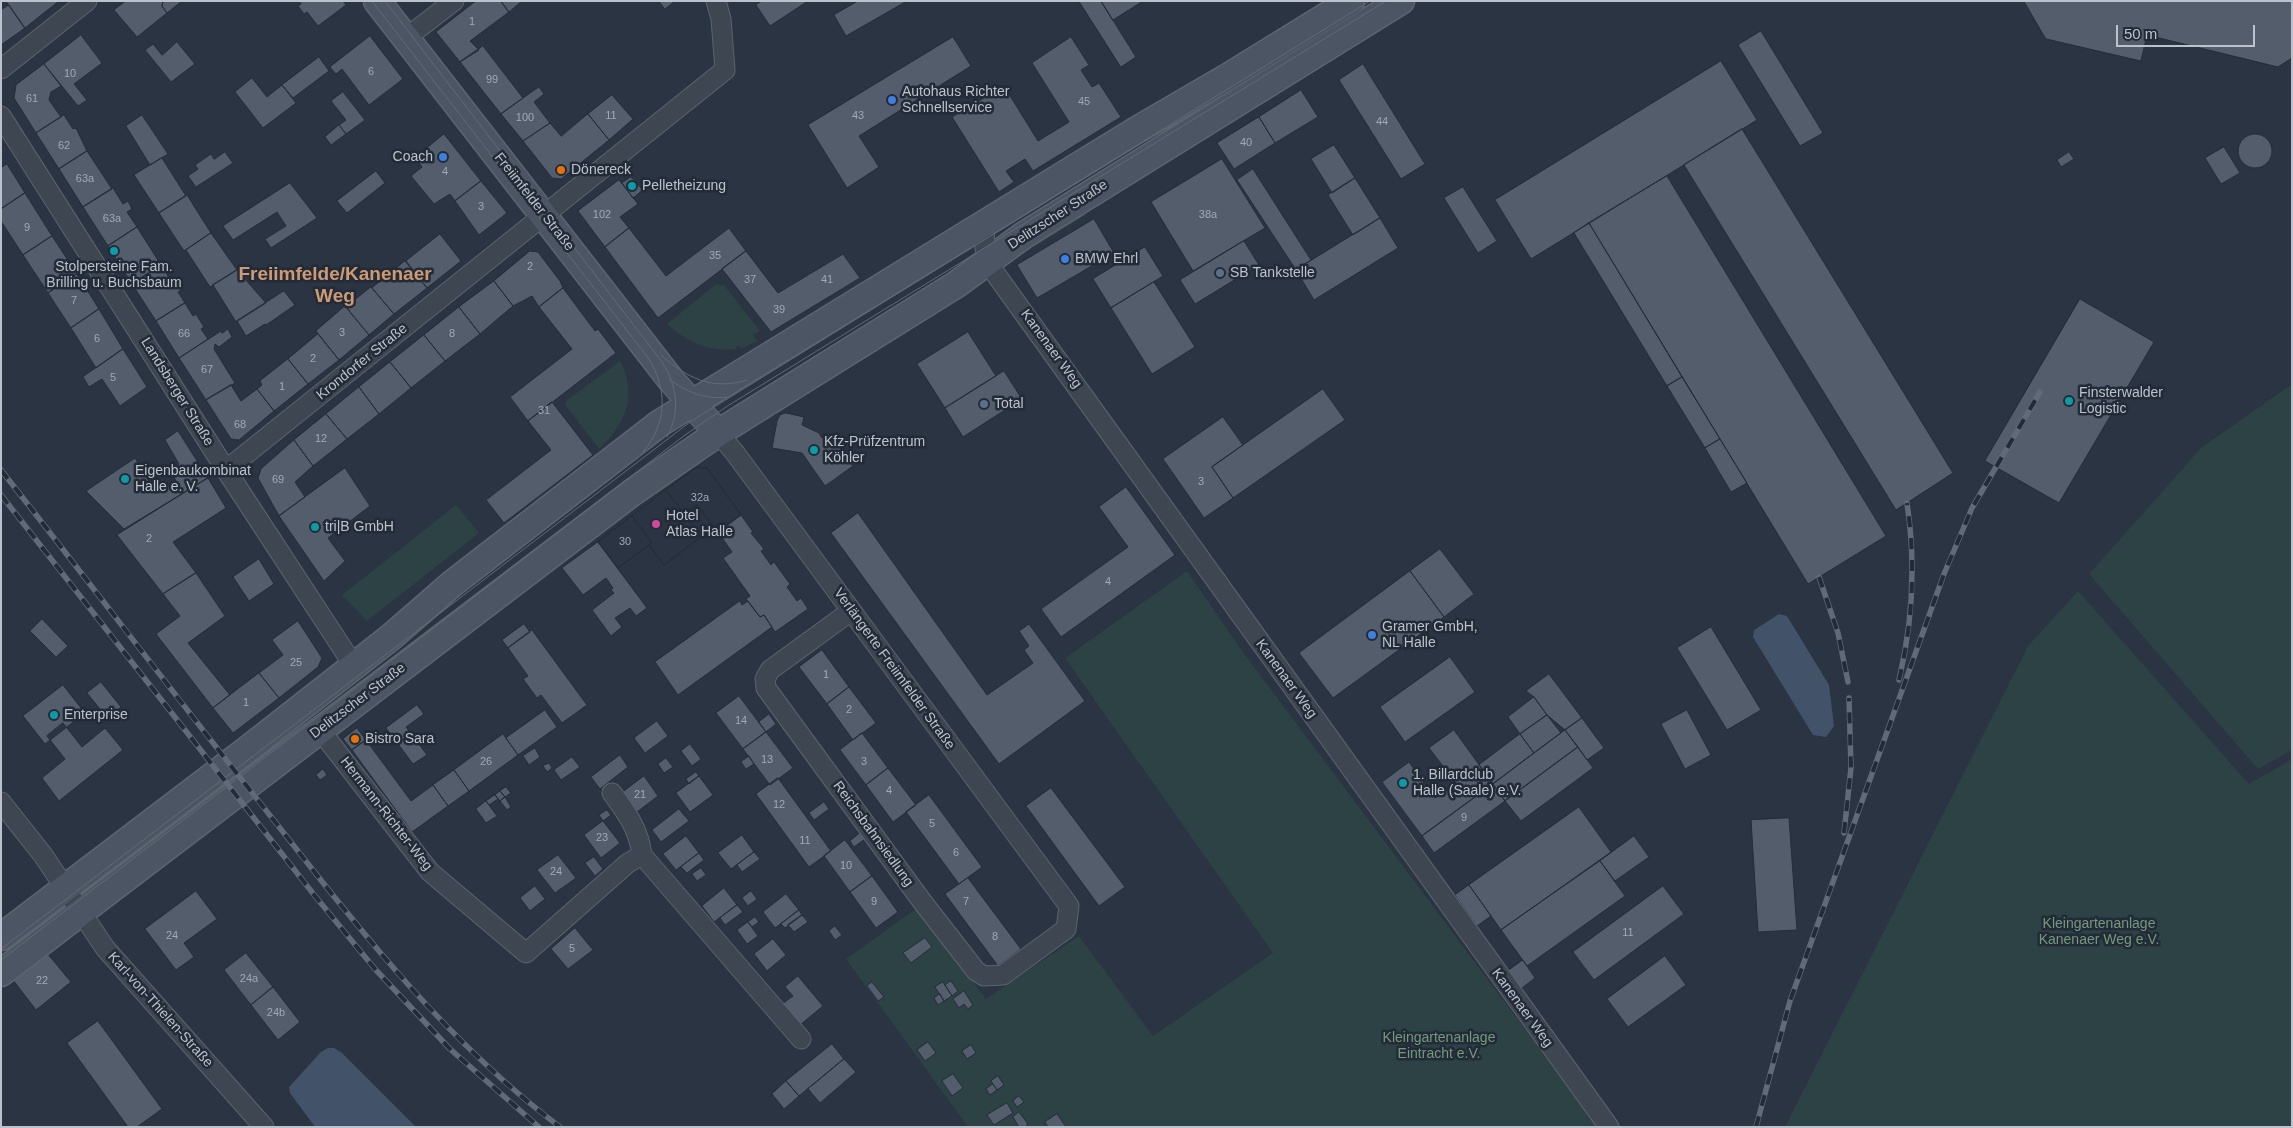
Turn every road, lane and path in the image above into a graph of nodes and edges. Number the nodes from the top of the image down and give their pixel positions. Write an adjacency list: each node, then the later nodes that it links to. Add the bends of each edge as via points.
1 (87, 1): 8 (street)
2 (377, 1): 7 (main road, Freiimfelder Straße)
3 (454, 1): 7 (street)
4 (716, 1): 10 (street, Krondorfer Straße, via 721,19 725,70)
5 (1351, 1): 11 (main road, Delitzscher Straße)
6 (1401, 1): 12 (main road, Delitzscher Straße, via 1024,235)
7 (406, 38): 10 (main road, Freiimfelder Straße)
8 (1, 69)
9 (1, 116): 15 (street, Landsberger Straße)
10 (545, 216): 13 (main road, Freiimfelder Straße); 15 (street, Krondorfer Straße)
11 (984, 223): 12 (street, Kanenaer Weg); 13 (main road, Delitzscher Straße)
12 (989, 261): 14 (main road, Delitzscher Straße); 29 (street, Kanenaer Weg)
13 (690, 403): 14 (main road); 17 (main road, Delitzscher Straße, via 609,460)
14 (718, 433): 16 (street, Verlängerte Freiimfelder Straße); 18 (main road, Delitzscher Straße, via 633,492)
15 (226, 470): 17 (street, Landsberger Straße)
16 (851, 611): 23 (street, Verlängerte Freiimfelder Straße); 23 (street, Reichsbahnsiedlung, via 770,670 765,679 766,688 921,900 976,971 993,977 1003,975 1066,929)
17 (354, 666): 22 (main road, Delitzscher Straße)
18 (320, 730): 21 (street, Hermann-Richter-Weg, via 430,872 526,953 628,863); 24 (main road, Delitzscher Straße)
19 (612, 793): 21 (street, via 630,816 641,840)
20 (1, 802): 22 (street, Karl-von-Thielen-Straße)
21 (642, 856): 27 (street)
22 (65, 888): 24 (street, Karl-von-Thielen-Straße); 25 (main road, Delitzscher Straße)
23 (1069, 906)
24 (80, 911): 26 (main road, Delitzscher Straße); 28 (street, Karl-von-Thielen-Straße, via 104,948)
25 (1, 937)
26 (1, 973)
27 (801, 1039)
28 (264, 1127)
29 (1609, 1127)

